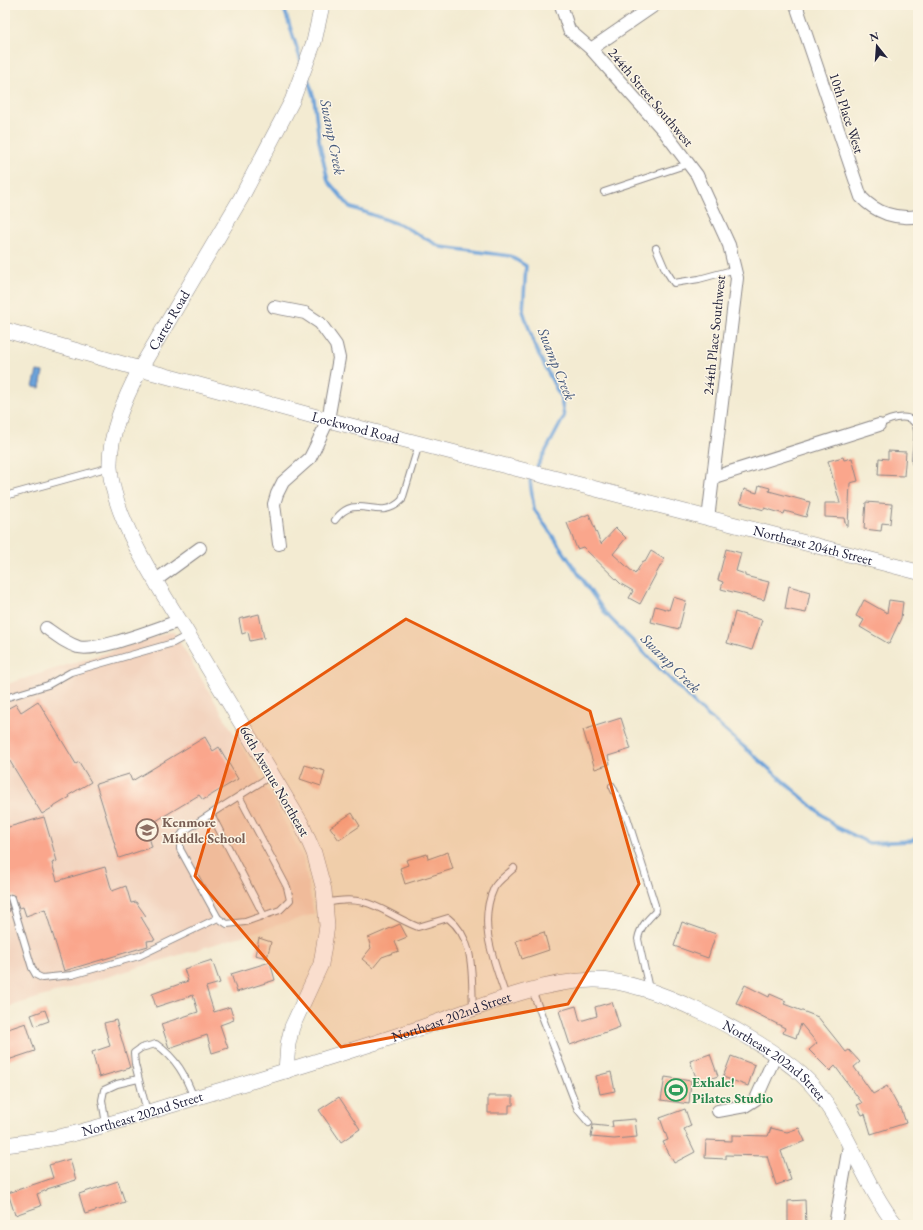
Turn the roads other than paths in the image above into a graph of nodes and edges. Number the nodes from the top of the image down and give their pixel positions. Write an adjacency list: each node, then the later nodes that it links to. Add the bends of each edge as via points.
1 (322, 5): 13 (street, Carter Road, via 314,42 292,101 241,198)
2 (561, 5): 5 (street, 244th Street Southwest, via 569,30)
3 (655, 5): 5 (street, 244th Street Southwest)
4 (796, 5): 8 (street, 10th Place West, via 861,197 870,207 890,216)
5 (590, 50): 6 (street, 244th Street Southwest, via 663,130)
6 (688, 164): 7 (lane); 10 (street, 244th Place Southwest, via 697,176 720,224)
7 (604, 192)
8 (918, 216)
9 (656, 248): 10 (lane, via 674,283)
10 (736, 269): 19 (street, 244th Place Southwest)
11 (274, 307): 14 (street, via 305,313 320,323 336,345 339,358)
12 (5, 330): 13 (street, Lockwood Road)
13 (140, 369): 14 (street, Lockwood Road); 18 (street, Carter Road, via 125,397 113,440)
14 (328, 420): 16 (street, Lockwood Road); 23 (street, via 310,458 283,482 276,494 274,504)
15 (879, 424): 17 (lane, via 894,417 912,421 918,430); 19 (street)
16 (419, 444): 21 (street, Lockwood Road); 22 (lane, via 402,500 397,505 384,510 355,506 346,508)
17 (915, 462)
18 (110, 467): 20 (lane); 26 (street, Carter Road, via 122,515)
19 (714, 477): 21 (street, 244th Place Southwest)
20 (5, 496)
21 (708, 519): 25 (street, Northeast 204th Street)
22 (335, 520)
23 (279, 544)
24 (200, 548): 26 (street)
25 (918, 572)
26 (156, 580): 27 (street, Carter Road)
27 (179, 621): 28 (street, via 96,648 79,647); 29 (street, Carter Road)
28 (46, 628)
29 (190, 638): 30 (lane, via 71,672 48,685); 31 (street, 66th Avenue Northeast)
30 (5, 698)
31 (272, 775): 33 (lane); 37 (street, 66th Avenue Northeast, via 301,823 314,853)
32 (612, 786): 41 (lane, via 627,817 655,905 656,911 644,924 638,939)
33 (239, 796): 34 (lane); 38 (lane, via 287,887 290,900 280,910)
34 (211, 814): 38 (lane); 39 (lane, via 184,831 180,837 180,849)
35 (514, 868): 42 (lane, via 494,887 487,929 491,957)
36 (11, 898): 39 (lane, via 32,968 36,975 42,978 72,975 139,956)
37 (325, 903): 43 (lane, via 343,899 355,900 378,906 418,927 448,918 458,926 469,950); 45 (street, 66th Avenue Northeast, via 327,926 321,964 292,1027)
38 (264, 916): 39 (lane, via 227,924)
39 (218, 918)
40 (532, 990): 41 (street, Northeast 202nd Street, via 595,980); 42 (street, Northeast 202nd Street); 50 (lane, via 578,1110)
41 (650, 990): 44 (street, Northeast 202nd Street, via 716,1020)
42 (506, 998): 43 (street, Northeast 202nd Street)
43 (473, 1009): 45 (street, Northeast 202nd Street)
44 (776, 1054): 48 (street, via 756,1099 745,1106); 53 (street, Northeast 202nd Street, via 803,1075 827,1105)
45 (286, 1071): 47 (street, Northeast 202nd Street)
46 (138, 1079): 47 (lane, via 134,1053 156,1044 169,1053 185,1075); 49 (lane); 51 (lane, via 116,1084 104,1090 102,1100)
47 (194, 1098): 49 (street, Northeast 202nd Street)
48 (718, 1111)
49 (147, 1112): 51 (street, Northeast 202nd Street)
50 (589, 1123)
51 (106, 1124): 52 (street, Northeast 202nd Street, via 76,1133)
52 (5, 1145)
53 (849, 1146): 54 (street); 55 (street, Northeast 202nd Street, via 872,1191)
54 (835, 1225)
55 (896, 1225)

